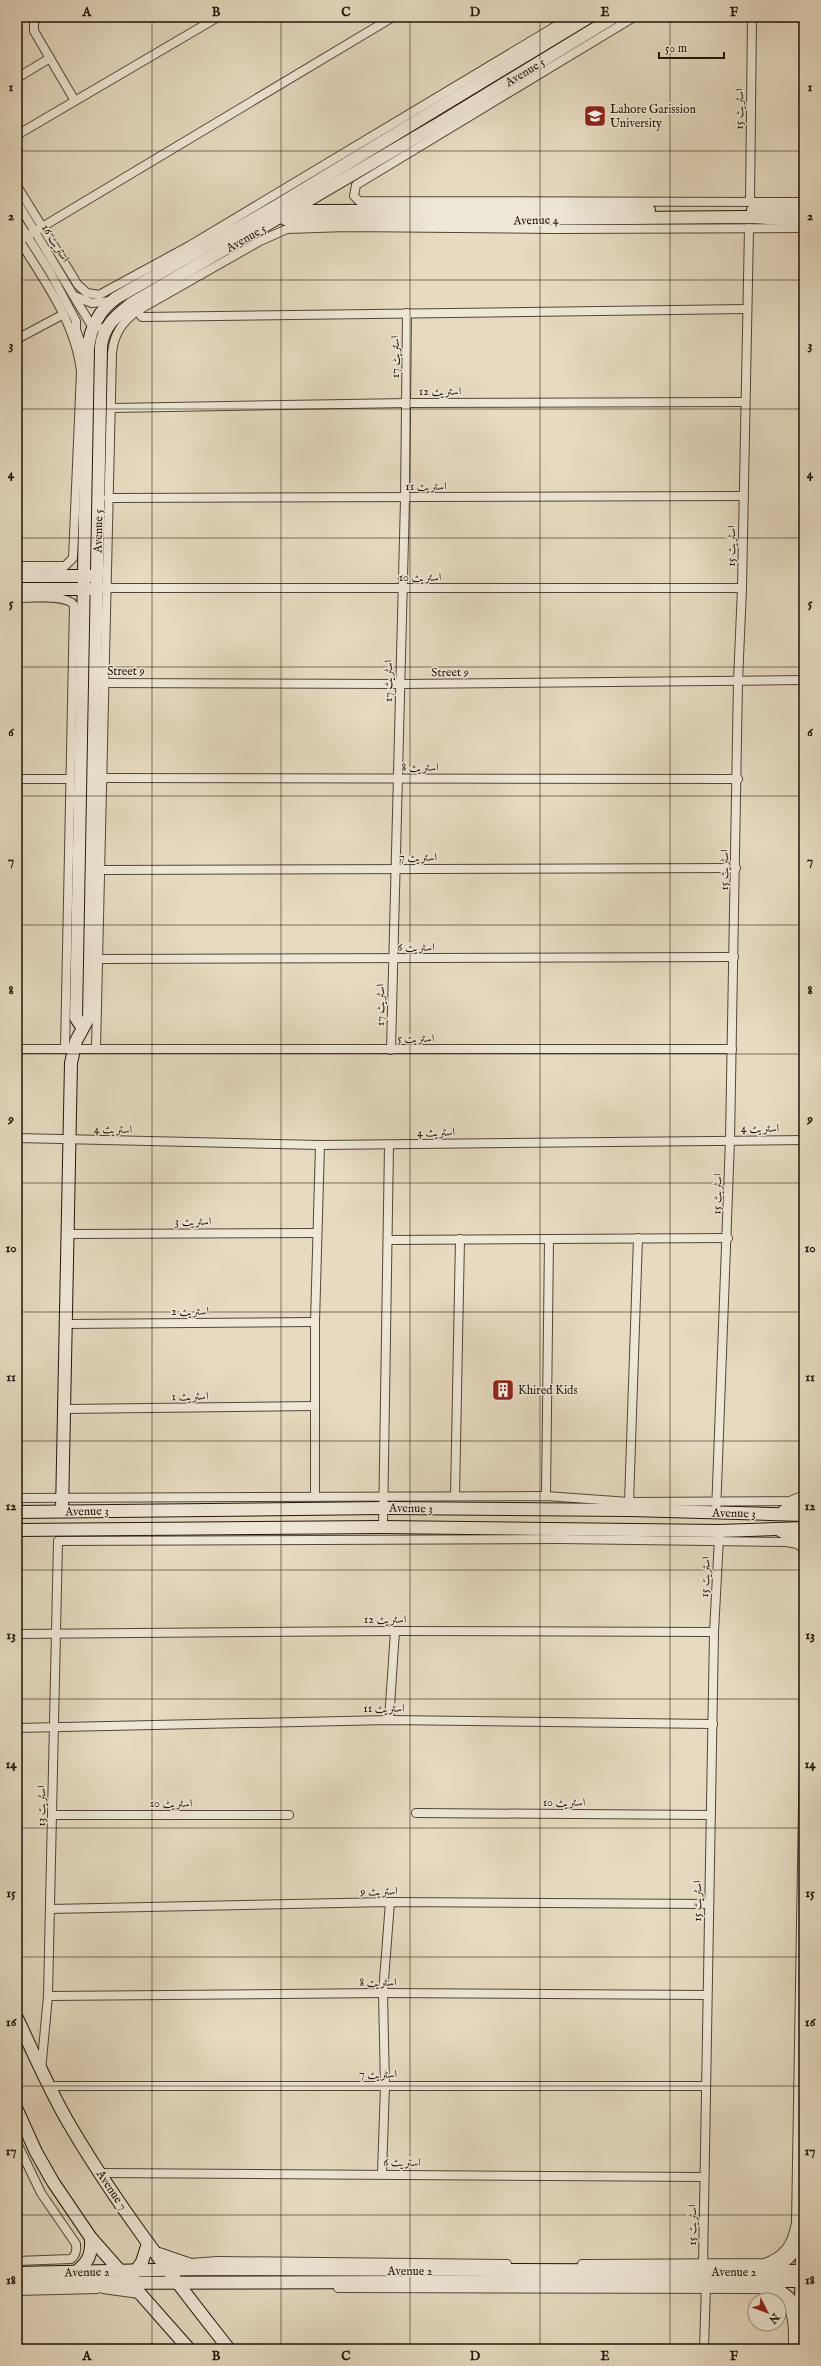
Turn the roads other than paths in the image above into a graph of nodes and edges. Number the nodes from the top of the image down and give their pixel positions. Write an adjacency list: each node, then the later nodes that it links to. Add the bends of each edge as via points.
1 (40, 17): 9 (street, via 34,21 34,31)
2 (218, 17): 11 (street)
3 (393, 17): 25 (street)
4 (571, 17): 25 (street, via 107,293 94,295 83,290)
5 (589, 17): 17 (main road, Avenue 5)
6 (614, 17): 17 (main road, Avenue 5)
7 (634, 17): 15 (street, via 356,185 354,196 359,201)
8 (752, 17): 15 (street, اسٹریٹ 15)
9 (50, 58): 10 (street); 11 (street)
10 (17, 78)
11 (75, 101): 12 (street)
12 (17, 135)
13 (17, 186): 25 (street)
14 (17, 202): 25 (street, اسٹریٹ 16)
15 (750, 202): 16 (street)
16 (804, 202)
17 (294, 203): 18 (main road, Avenue 5); 19 (main road, Avenue 4, via 305,211); 20 (main road, Avenue 5)
18 (275, 207): 20 (main road); 27 (main road, Avenue 5)
19 (804, 209)
20 (282, 217): 22 (main road, Avenue 4, via 292,221 749,217); 28 (main road, Avenue 5)
21 (17, 220): 26 (street, اسٹریٹ 16)
22 (804, 220)
23 (749, 228): 24 (street); 31 (street, اسٹریٹ 15); 32 (street, via 287,229 260,241)
24 (804, 228)
25 (38, 229): 26 (street); 29 (street, اسٹریٹ 16)
26 (20, 239): 33 (street, اسٹریٹ 16); 35 (street)
27 (192, 254): 28 (main road); 30 (main road, Avenue 5)
28 (198, 266): 38 (main road, Avenue 5, via 131,304 112,320)
29 (74, 296): 30 (street, via 92,303); 37 (street, اسٹریٹ 16)
30 (111, 302): 37 (main road, Avenue 5)
31 (747, 309): 34 (street); 41 (street, اسٹریٹ 15)
32 (137, 311): 34 (street, via 142,317); 43 (street, via 119,328 113,344)
33 (71, 312): 36 (street, Avenue 5)
34 (407, 313): 42 (street, اسٹریٹ 17)
35 (62, 314): 39 (street); 47 (street, via 76,348 81,372 75,553 65,566)
36 (76, 321): 37 (street); 40 (street, Avenue 5, via 76,330)
37 (92, 330): 38 (street); 40 (main road, Avenue 5)
38 (104, 334): 50 (main road, Avenue 5)
39 (17, 339)
40 (88, 361): 49 (main road, Avenue 5)
41 (745, 402): 42 (street, اسٹریٹ 12); 44 (street, اسٹریٹ 15)
42 (407, 403): 43 (street, اسٹریٹ 12); 46 (street, اسٹریٹ 17)
43 (110, 408): 45 (street)
44 (744, 496): 46 (street, اسٹریٹ 11); 51 (street, اسٹریٹ 15)
45 (108, 498): 46 (street, اسٹریٹ 11); 50 (street)
46 (405, 499): 54 (street, اسٹریٹ 17)
47 (17, 566)
48 (17, 576): 49 (main road)
49 (84, 576): 50 (main road); 53 (main road, Avenue 5)
50 (100, 584): 53 (main road); 54 (street, اسٹریٹ 10); 60 (main road, Avenue 5)
51 (742, 588): 54 (street, اسٹریٹ 10); 59 (street, اسٹریٹ 15)
52 (17, 589): 55 (main road)
53 (84, 589): 55 (main road); 57 (main road, Avenue 5)
54 (403, 589): 61 (street, اسٹریٹ 17)
55 (59, 593): 56 (street); 57 (street, via 72,602)
56 (17, 598)
57 (79, 612): 64 (street); 67 (main road, Avenue 5)
58 (804, 680): 59 (street, Street 9)
59 (738, 681): 61 (street, Street 9); 66 (street, اسٹریٹ 15)
60 (100, 682): 61 (street, Street 9); 62 (street); 74 (main road, Avenue 5, via 89,1017)
61 (400, 684): 65 (street, اسٹریٹ 17)
62 (102, 778): 65 (street, اسٹریٹ 8); 70 (street)
63 (17, 779): 64 (street)
64 (69, 779): 67 (street)
65 (398, 779): 66 (street, اسٹریٹ 8); 69 (street, اسٹریٹ 17)
66 (738, 779): 68 (street, اسٹریٹ 15)
67 (74, 798): 74 (main road, Avenue 5, via 76,1018); 76 (street)
68 (736, 868): 69 (street, اسٹریٹ 7); 71 (street, اسٹریٹ 15)
69 (396, 869): 70 (street, اسٹریٹ 7); 73 (street, اسٹریٹ 17)
70 (100, 870): 72 (street)
71 (734, 957): 73 (street, اسٹریٹ 6); 78 (street, اسٹریٹ 15)
72 (98, 959): 73 (street, اسٹریٹ 6); 77 (street)
73 (393, 959): 79 (street, اسٹریٹ 17)
74 (82, 1027): 76 (main road, Avenue 5)
75 (17, 1049): 76 (street)
76 (70, 1049): 77 (street, اسٹریٹ 5); 81 (main road, Avenue 5)
77 (96, 1049): 79 (street, اسٹریٹ 5)
78 (732, 1049): 79 (street, اسٹریٹ 5); 82 (street, اسٹریٹ 15)
79 (391, 1050)
80 (17, 1138): 81 (street)
81 (69, 1140): 84 (street, اسٹریٹ 4); 87 (main road, Avenue 5)
82 (730, 1140): 83 (street, اسٹریٹ 4); 85 (street, اسٹریٹ 4); 89 (street, اسٹریٹ 15)
83 (804, 1140)
84 (320, 1145): 85 (street, اسٹریٹ 4); 86 (street)
85 (389, 1145): 92 (street)
86 (317, 1233): 87 (street, اسٹریٹ 3); 93 (street)
87 (68, 1234): 94 (main road, Avenue 5)
88 (638, 1238): 89 (street); 91 (street); 104 (street)
89 (728, 1238): 106 (street, اسٹریٹ 15)
90 (460, 1239): 91 (street); 92 (street); 98 (street)
91 (549, 1239): 99 (street)
92 (388, 1240): 103 (street)
93 (315, 1322): 94 (street, اسٹریٹ 2); 95 (street)
94 (66, 1324): 96 (main road, Avenue 5)
95 (315, 1406): 96 (street, اسٹریٹ 1); 100 (street)
96 (65, 1409): 102 (main road, Avenue 5)
97 (804, 1495): 106 (street, via 790,1501)
98 (455, 1496): 99 (street); 103 (street)
99 (546, 1496): 104 (street)
100 (315, 1497): 102 (street); 103 (street)
101 (17, 1498): 102 (street)
102 (62, 1498): 108 (main road, Avenue 5)
103 (385, 1502): 106 (main road, Avenue 3); 108 (main road, Avenue 3); 111 (street)
104 (629, 1502): 106 (street)
105 (804, 1504): 109 (main road)
106 (716, 1507): 109 (main road, Avenue 3)
107 (17, 1512): 108 (main road, Avenue 3)
108 (62, 1512)
109 (777, 1513): 110 (main road, Avenue 3)
110 (804, 1515)
111 (383, 1527): 113 (main road, Avenue 3); 115 (main road, Avenue 3)
112 (804, 1528): 114 (main road, Avenue 3)
113 (17, 1530)
114 (776, 1530): 115 (main road, Avenue 3); 116 (main road)
115 (719, 1537): 117 (street, via 792,1542); 119 (street, اسٹریٹ 15); 121 (street, اسٹریٹ 13, via 58,1541)
116 (804, 1541)
117 (804, 1549)
118 (395, 1631): 119 (street, اسٹریٹ 12); 121 (street, اسٹریٹ 12); 122 (street)
119 (714, 1632): 123 (street, اسٹریٹ 15)
120 (17, 1634): 121 (street, اسٹریٹ 12)
121 (56, 1634): 124 (street, اسٹریٹ 13)
122 (389, 1720): 123 (street, اسٹریٹ 11); 124 (street, اسٹریٹ 11)
123 (713, 1724): 130 (street, اسٹریٹ 15)
124 (55, 1726): 125 (street, اسٹریٹ 11); 128 (street, اسٹریٹ 13)
125 (17, 1728)
126 (804, 1746): 148 (street)
127 (416, 1812): 130 (street, اسٹریٹ 10)
128 (53, 1815): 129 (street, اسٹریٹ 10); 133 (street, اسٹریٹ 13)
129 (289, 1815)
130 (711, 1815): 132 (street, اسٹریٹ 15)
131 (390, 1902): 132 (street, اسٹریٹ 9); 133 (street, اسٹریٹ 9); 134 (street)
132 (709, 1904): 136 (street, اسٹریٹ 15)
133 (50, 1909): 135 (street, اسٹریٹ 13)
134 (383, 1993): 135 (street, اسٹریٹ 8); 136 (street, اسٹریٹ 8); 140 (street)
135 (48, 1996): 138 (street, اسٹریٹ 13, via 45,2050)
136 (708, 1996): 141 (street, اسٹریٹ 15)
137 (17, 2018): 138 (main road, Avenue 7)
138 (41, 2071): 139 (main road, Avenue 7)
139 (50, 2086): 140 (street, اسٹریٹ 7); 145 (main road, Avenue 7, via 70,2126)
140 (385, 2086): 141 (street, اسٹریٹ 7); 146 (street)
141 (706, 2086): 147 (street, اسٹریٹ 15)
142 (17, 2110): 149 (main road, via 53,2182)
143 (17, 2143): 153 (street, via 41,2193 77,2249 71,2259)
144 (804, 2151): 148 (main road)
145 (100, 2173): 146 (street, اسٹریٹ 6); 151 (main road, Avenue 7)
146 (382, 2173): 147 (street, اسٹریٹ 6)
147 (704, 2177): 162 (street, اسٹریٹ 15)
148 (800, 2191): 150 (main road); 162 (street, via 794,2236 788,2248 778,2257 764,2263)
149 (91, 2238): 157 (main road); 159 (main road, via 90,2256)
150 (803, 2239): 161 (main road); 163 (main road, via 788,2258)
151 (148, 2243): 152 (main road, Avenue 7); 160 (main road, via 142,2262)
152 (158, 2254): 154 (main road); 156 (main road, Avenue 7)
153 (17, 2261)
154 (190, 2263): 155 (main road); 162 (street, via 226,2261 565,2265)
155 (200, 2269): 156 (main road, Avenue 2); 162 (main road, Avenue 2)
156 (170, 2270): 160 (main road, Avenue 2); 165 (main road, Avenue 7)
157 (120, 2272): 159 (main road, Avenue 2); 160 (main road, Avenue 2)
158 (17, 2273): 159 (main road, Avenue 2)
159 (74, 2273)
160 (132, 2276): 164 (main road, Avenue 2); 168 (main road, Avenue 2); 171 (main road)
161 (803, 2276): 163 (main road, Avenue 2); 174 (main road)
162 (704, 2277): 163 (main road, Avenue 2); 166 (main road, Avenue 2); 169 (street); 177 (street, اسٹریٹ 15); 178 (street, via 759,2289 778,2296 787,2304 792,2315)
163 (767, 2277): 174 (main road, via 789,2298)
164 (160, 2281): 165 (main road, Avenue 2); 172 (main road, via 150,2292)
165 (178, 2282): 166 (main road, Avenue 2); 173 (main road, Avenue 7)
166 (212, 2282): 169 (main road)
167 (17, 2283): 168 (main road, Avenue 2)
168 (97, 2285): 170 (street); 171 (street)
169 (201, 2288): 173 (main road, via 196,2301)
170 (17, 2291)
171 (141, 2294): 172 (main road)
172 (151, 2306): 175 (main road)
173 (198, 2310): 176 (main road, Avenue 7)
174 (801, 2316): 179 (main road)
175 (189, 2349)
176 (230, 2349)
177 (704, 2349)
178 (793, 2349)
179 (800, 2349)

